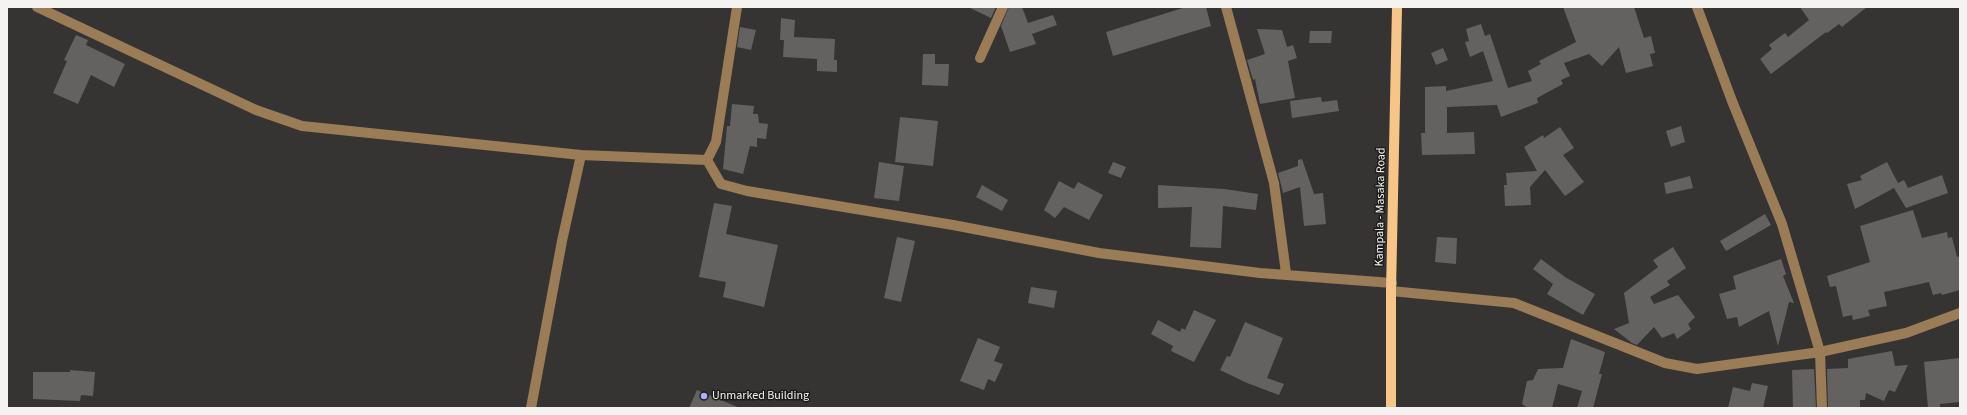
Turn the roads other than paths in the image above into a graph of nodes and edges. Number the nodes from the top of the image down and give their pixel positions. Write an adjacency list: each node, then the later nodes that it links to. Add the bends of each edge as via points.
1 (37, 7): 8 (street, via 256,110 302,126)
2 (737, 7): 9 (street, via 716,142)
3 (1003, 7): 7 (street)
4 (1226, 7): 10 (street, via 1274,182)
5 (1397, 7): 11 (main road, Kampala - Masaka Road)
6 (1697, 7): 13 (street, via 1782,224)
7 (980, 58)
8 (581, 155): 9 (street); 14 (street)
9 (707, 160): 10 (street, via 721,184 747,191 953,225 1099,253 1260,273)
10 (1286, 273): 11 (street)
11 (1392, 287): 13 (street, via 1514,302 1665,363 1697,369); 15 (main road, Kampala - Masaka Road)
12 (1960, 313): 13 (street, via 1906,333)
13 (1820, 352): 16 (street)
14 (531, 408)
15 (1391, 408)
16 (1822, 408)

